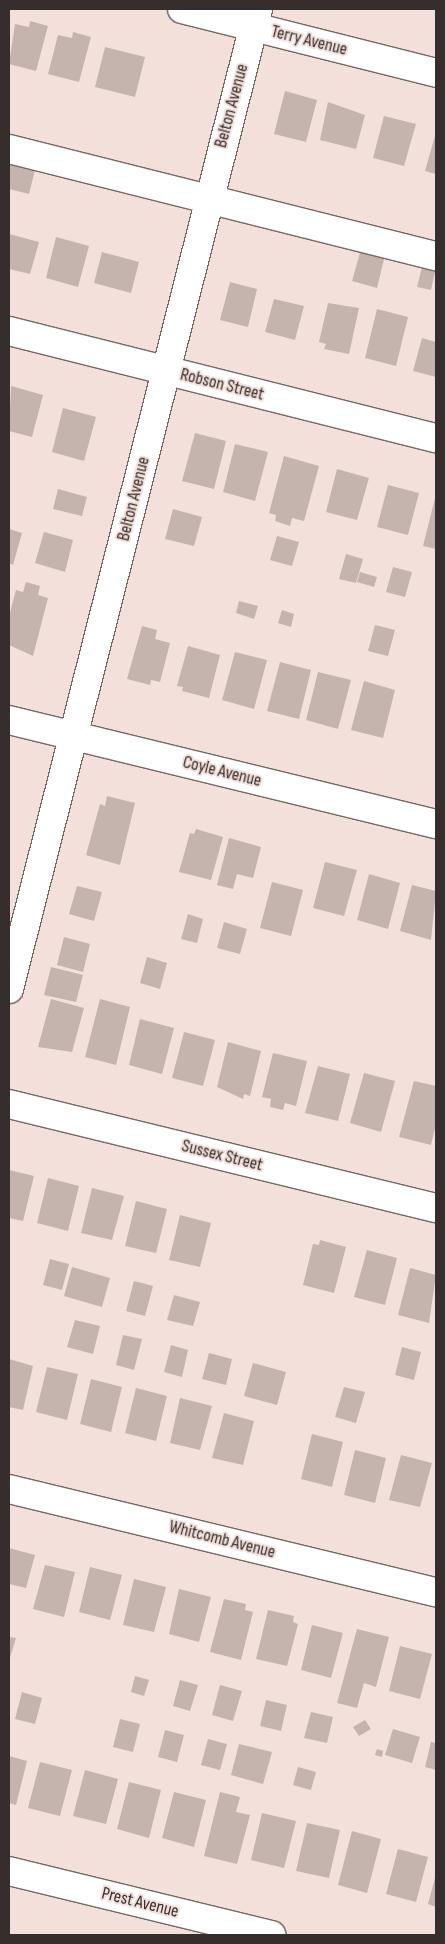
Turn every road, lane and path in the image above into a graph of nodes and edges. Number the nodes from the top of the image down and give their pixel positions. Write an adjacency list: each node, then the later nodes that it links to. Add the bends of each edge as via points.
1 (182, 9): 2 (street, Terry Avenue)
2 (256, 18): 3 (street, Terry Avenue); 5 (street, Belton Avenue)
3 (436, 72)
4 (9, 149): 5 (street)
5 (208, 199): 6 (street); 8 (street, Belton Avenue)
6 (436, 256)
7 (9, 331): 8 (street, Robson Street)
8 (166, 371): 9 (street, Robson Street); 11 (street, Belton Avenue)
9 (436, 438)
10 (9, 720): 11 (street, Coyle Avenue)
11 (73, 736): 12 (street, Coyle Avenue); 13 (street, Belton Avenue)
12 (436, 824)
13 (9, 989)
14 (9, 1104): 15 (street, Sussex Street)
15 (436, 1208)
16 (9, 1489): 17 (street, Whitcomb Avenue)
17 (436, 1592)
18 (9, 1872): 19 (street, Prest Avenue)
19 (271, 1935)

